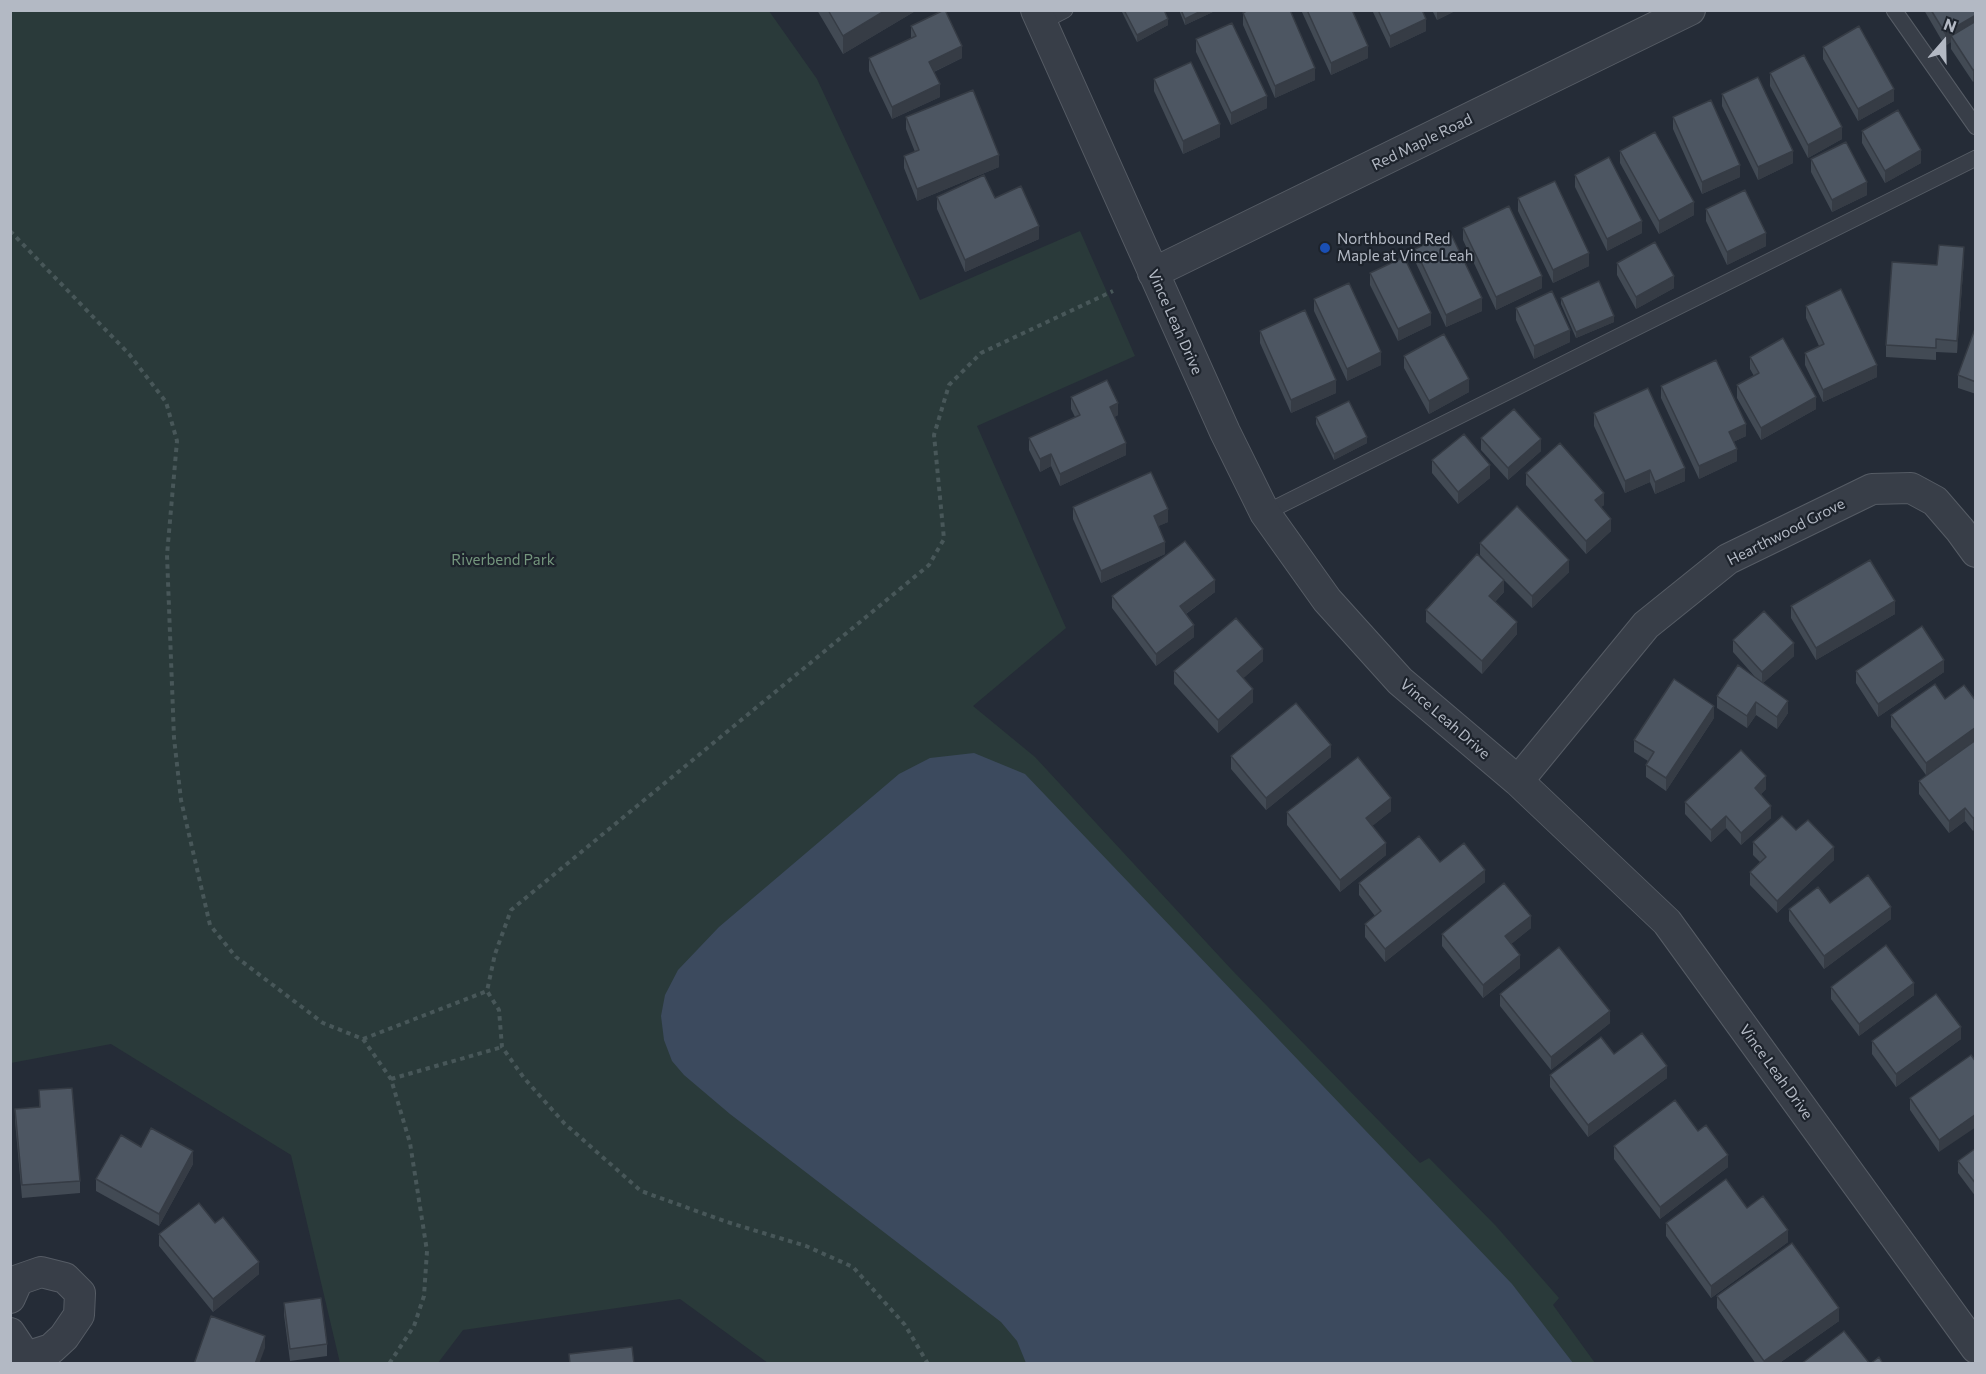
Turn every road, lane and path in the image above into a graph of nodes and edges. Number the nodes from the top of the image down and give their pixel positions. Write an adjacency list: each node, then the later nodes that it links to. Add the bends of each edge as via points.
1 (1690, 10): 7 (street, Red Maple Road)
2 (1894, 10): 4 (lane)
3 (1048, 14): 7 (street, Vince Leah Drive)
4 (1976, 127)
5 (1976, 158): 9 (lane)
6 (10, 231): 13 (path, via 129,354 165,402 177,441 167,555 174,738 181,800 210,925 236,957 323,1023)
7 (1153, 273): 9 (street, Vince Leah Drive)
8 (1113, 291): 12 (path, via 981,353 949,385 934,435 944,539 929,565 511,910)
9 (1265, 513): 11 (street, Vince Leah Drive, via 1327,600 1400,681)
10 (1976, 552): 11 (street, Hearthwood Grove, via 1935,501 1911,488 1872,489 1728,560 1646,625)
11 (1518, 781): 17 (street, Vince Leah Drive, via 1667,922)
12 (487, 991): 13 (path); 14 (path, via 499,1010)
13 (363, 1039): 15 (path)
14 (502, 1047): 15 (path); 20 (path, via 564,1123 641,1191 806,1246 853,1268 905,1325)
15 (391, 1079): 19 (path, via 410,1143 427,1251 424,1296 414,1326)
16 (10, 1298): 18 (street, via 18,1280 41,1272 65,1278 80,1293 79,1315 64,1337 51,1349)
17 (1976, 1348)
18 (20, 1351)
19 (389, 1364)
20 (927, 1364)

